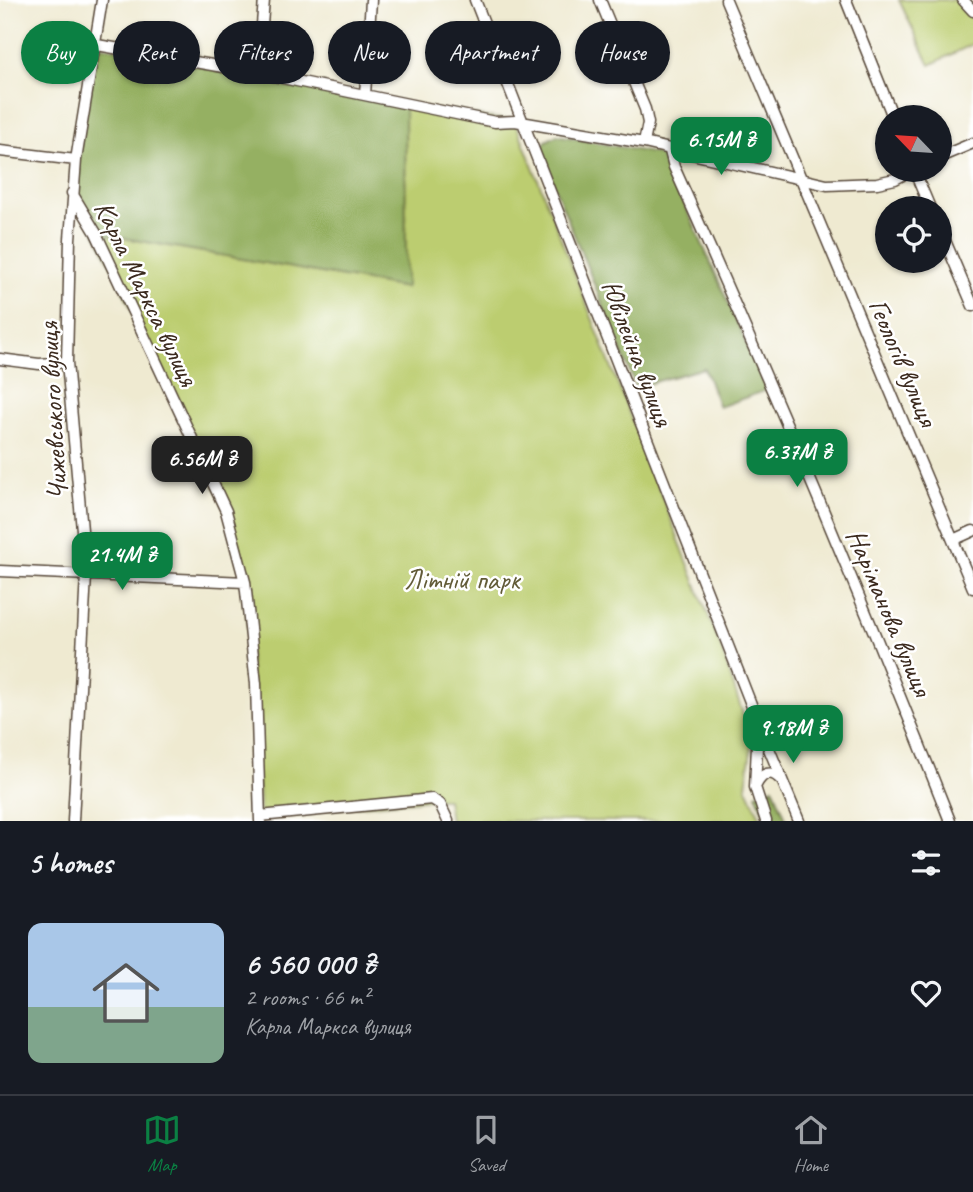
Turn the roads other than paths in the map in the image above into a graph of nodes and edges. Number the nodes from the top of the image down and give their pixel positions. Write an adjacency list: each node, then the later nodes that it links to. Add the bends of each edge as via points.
1 (102, 0): 11 (street, Чижевського вулиця)
2 (264, 0): 10 (street)
3 (371, 0): 16 (street)
4 (475, 0): 18 (street, Ювілейна вулиця)
5 (600, 0): 19 (street, via 645,109)
6 (726, 0): 25 (street, Геологів вулиця)
7 (846, 0): 17 (street)
8 (963, 0): 9 (street)
9 (973, 11)
10 (262, 21)
11 (99, 22)
12 (99, 46): 13 (street)
13 (214, 65)
14 (89, 84): 24 (street, Чижевського вулиця)
15 (312, 84): 16 (street)
16 (365, 95): 18 (street, via 495,122)
17 (888, 105)
18 (523, 122): 19 (street); 38 (street, Ювілейна вулиця)
19 (644, 143): 21 (street)
20 (973, 143): 23 (street)
21 (670, 150): 25 (street); 46 (street, Наріманова вулиця)
22 (0, 151): 24 (street)
23 (952, 153)
24 (76, 160): 27 (street, Чижевського вулиця)
25 (803, 180): 26 (street, via 827,185); 33 (street, Геологів вулиця)
26 (877, 182)
27 (72, 192): 31 (street, Чижевського вулиця); 36 (street, Карла Маркса вулиця, via 96,233 226,511)
28 (952, 257): 29 (street)
29 (973, 306)
30 (0, 359): 31 (street)
31 (67, 362): 35 (street, Чижевського вулиця)
32 (973, 531): 33 (street)
33 (953, 540): 37 (street, Геологів вулиця)
34 (0, 570): 35 (street)
35 (86, 575): 36 (street); 42 (street, Чижевського вулиця)
36 (245, 582): 41 (street, Карла Маркса вулиця, via 256,684)
37 (973, 588)
38 (758, 722): 39 (street, Ювілейна вулиця); 40 (street, Ювілейна вулиця)
39 (784, 783): 40 (street, via 766,773); 45 (street, Ювілейна вулиця)
40 (755, 787): 44 (street, Ювілейна вулиця)
41 (260, 819): 43 (street, via 432,799 440,804)
42 (73, 821)
43 (448, 821)
44 (766, 821)
45 (799, 821)
46 (950, 821)

